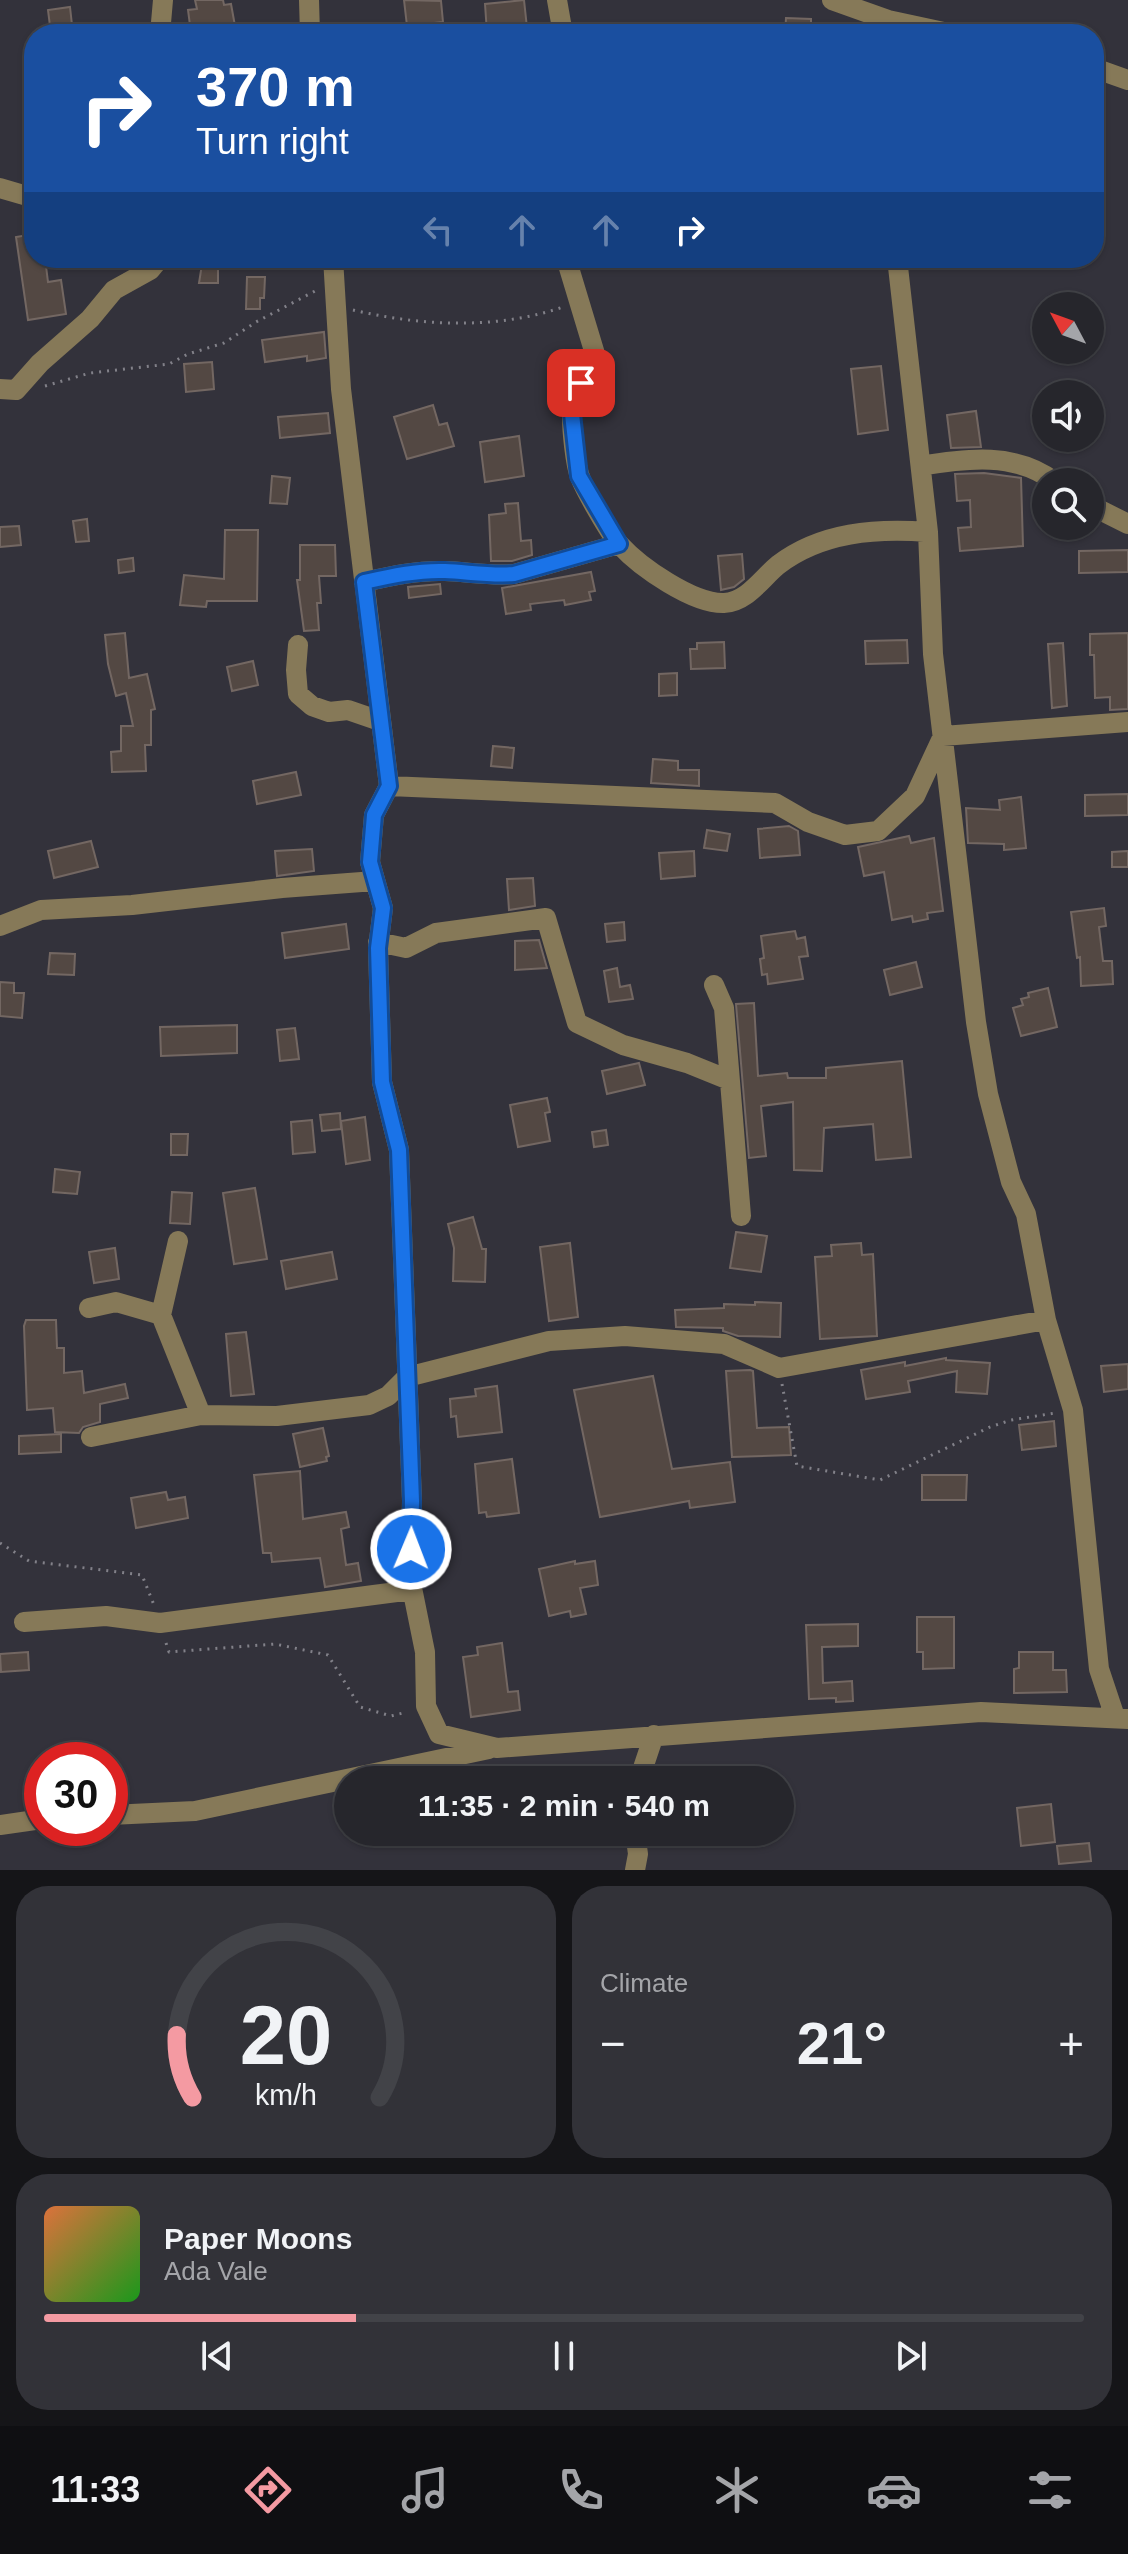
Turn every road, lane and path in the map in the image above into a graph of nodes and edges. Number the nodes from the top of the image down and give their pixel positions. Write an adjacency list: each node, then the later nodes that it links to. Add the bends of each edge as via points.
1 (163, 0): 5 (street)
2 (309, 0): 6 (street)
3 (557, 0): 7 (street)
4 (832, 0): 8 (street)
5 (161, 24)
6 (310, 24)
7 (561, 24)
8 (880, 24)
9 (1104, 72): 10 (street)
10 (1128, 80)
11 (0, 188): 12 (street)
12 (24, 195)
13 (152, 268): 20 (street, via 114,290 90,319)
14 (333, 268): 17 (street)
15 (569, 268): 18 (street)
16 (898, 268): 21 (street)
17 (334, 280): 19 (street); 20 (path, via 224,343 169,364)
18 (578, 302): 19 (path, via 545,313 440,324); 26 (street, via 595,354 572,414 579,476)
19 (336, 306): 27 (street)
20 (8, 389)
21 (921, 466): 22 (street, via 1004,459); 25 (street)
22 (1033, 468)
23 (1104, 512): 24 (street)
24 (1128, 524)
25 (928, 532): 26 (street, via 854,532 806,548 748,593 725,603 698,598 662,579); 31 (street)
26 (619, 544): 27 (street, via 514,574 423,571)
27 (364, 582): 29 (street)
28 (298, 645): 29 (street, via 298,694 329,712 348,710)
29 (380, 721): 32 (street)
30 (1128, 722): 31 (street)
31 (943, 736): 32 (street, via 915,796 878,831 845,835 775,803); 42 (street, via 988,1094 1011,1182 1026,1214)
32 (389, 786): 33 (street, via 374,815 370,862)
33 (375, 881): 34 (street, via 41,910); 35 (street, via 383,908)
34 (0, 926)
35 (378, 942): 37 (street, via 406,948 436,933 546,918 577,1023 623,1045); 44 (street, via 382,1082 399,1150)
36 (714, 985): 37 (street, via 724,1008)
37 (729, 1080): 38 (street)
38 (741, 1216)
39 (178, 1241): 41 (street)
40 (89, 1308): 41 (street, via 116,1302)
41 (161, 1315): 46 (street)
42 (1046, 1320): 43 (street); 45 (street)
43 (779, 1368): 44 (street, via 724,1344 625,1336 549,1341); 45 (path, via 797,1466 880,1480 990,1427)
44 (407, 1377): 46 (street, via 388,1396 369,1405 277,1416); 48 (street)
45 (1073, 1410): 50 (street, via 1099,1669)
46 (201, 1415): 47 (street)
47 (91, 1437)
48 (412, 1590): 49 (street, via 160,1623 106,1616); 52 (street, via 425,1652 426,1706 439,1734)
49 (24, 1622)
50 (1121, 1718): 51 (street, via 981,1712)
51 (654, 1735): 52 (street); 53 (street)
52 (497, 1748): 54 (street, via 195,1811)
53 (644, 1766)
54 (128, 1814)
55 (24, 1822): 56 (street)
56 (0, 1825)
57 (637, 1846): 58 (street)
58 (635, 1870)

